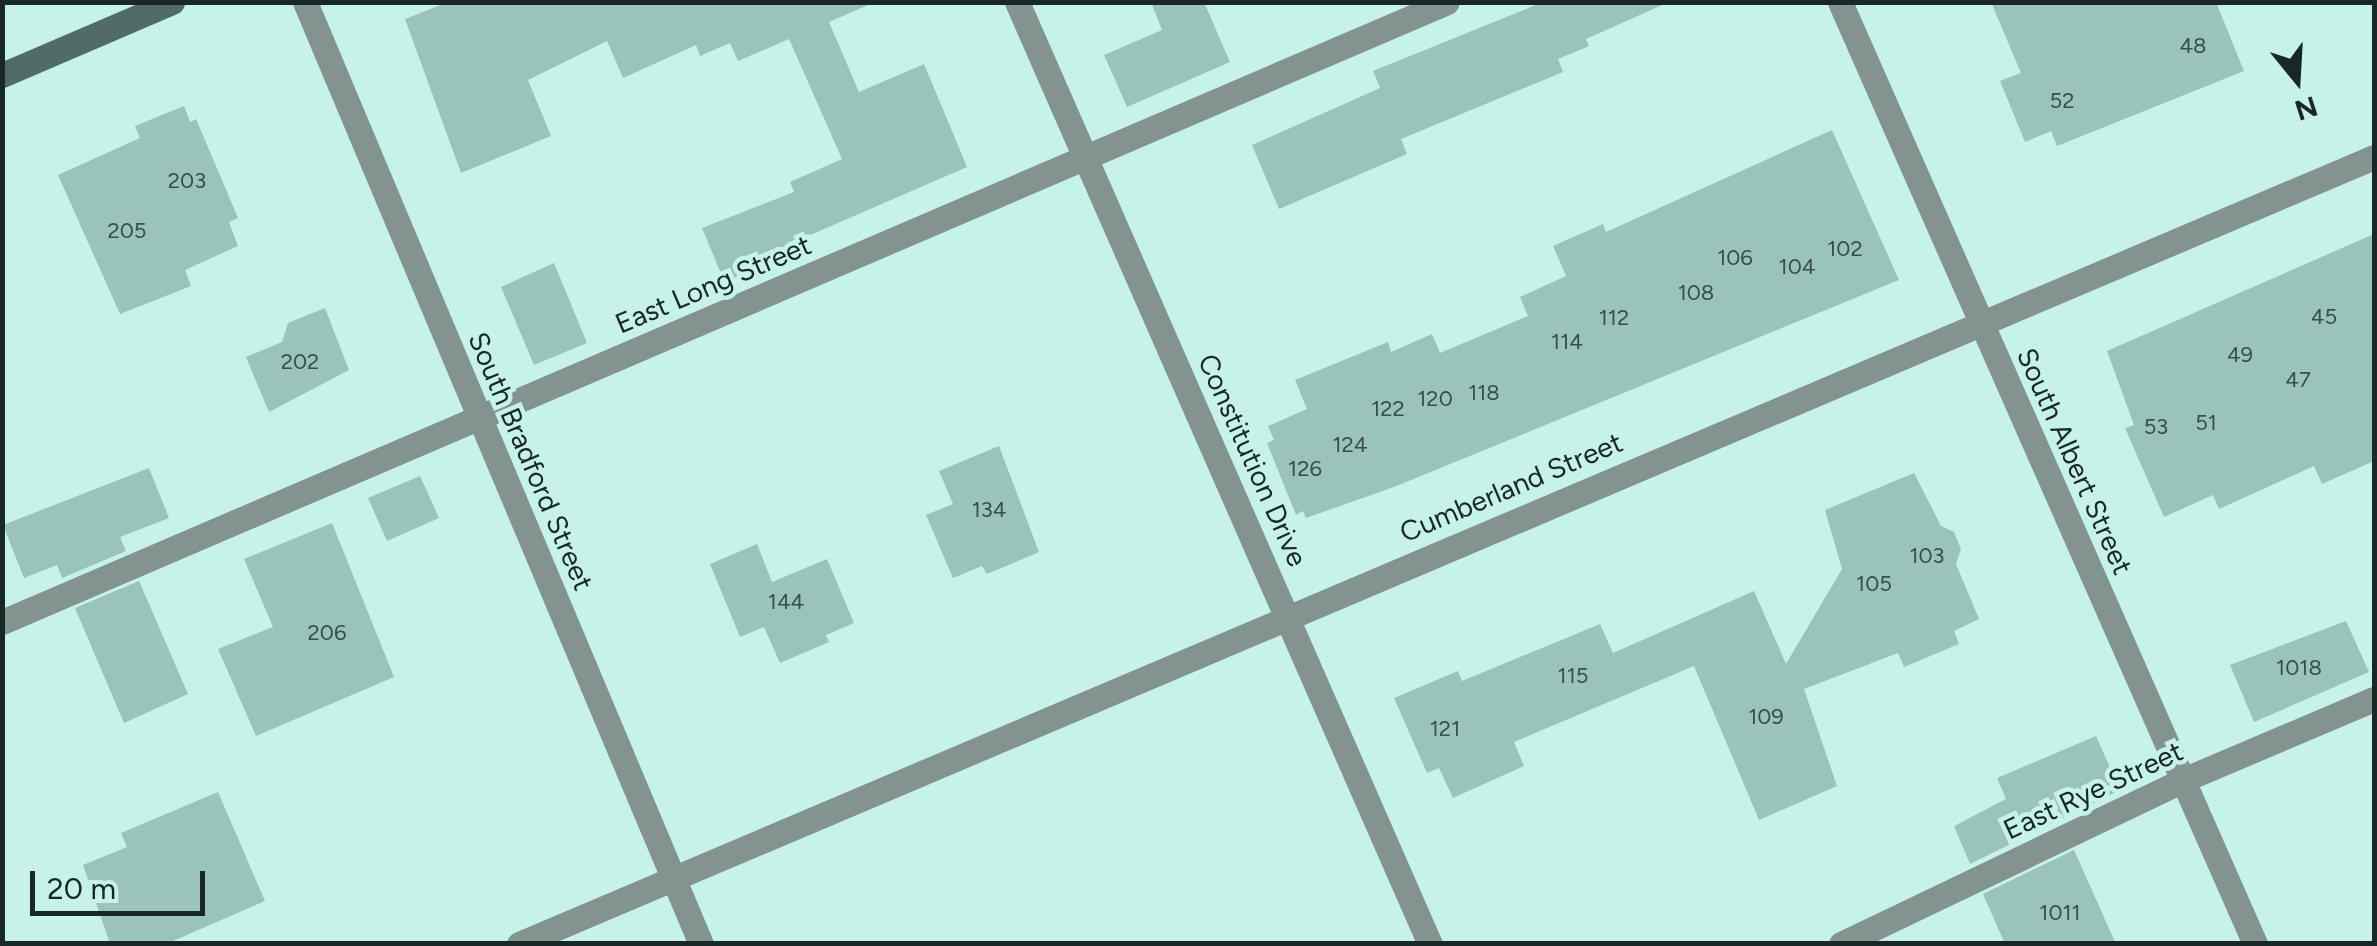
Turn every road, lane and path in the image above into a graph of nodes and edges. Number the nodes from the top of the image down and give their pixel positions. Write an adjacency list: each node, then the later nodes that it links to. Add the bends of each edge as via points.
1 (172, 2): 6 (main road)
2 (305, 2): 10 (street, South Bradford Street)
3 (1017, 2): 7 (street, Constitution Drive)
4 (1447, 2): 7 (street, East Long Street)
5 (1840, 2): 9 (street, South Albert Street)
6 (2, 75)
7 (1086, 157): 10 (street, East Long Street); 11 (street, Constitution Drive)
8 (2374, 157): 9 (street, Cumberland Street)
9 (1980, 320): 11 (street, Cumberland Street); 14 (street, South Albert Street)
10 (480, 417): 12 (street, East Long Street); 15 (street, South Bradford Street)
11 (1288, 615): 15 (street, Cumberland Street); 18 (street, Constitution Drive)
12 (2, 622)
13 (2374, 699): 14 (street, East Rye Street)
14 (2183, 780): 19 (street, East Rye Street); 20 (street, South Albert Street)
15 (673, 877): 16 (street, Cumberland Street); 17 (street, South Bradford Street)
16 (519, 944)
17 (702, 944)
18 (1430, 944)
19 (1841, 944)
20 (2255, 944)

